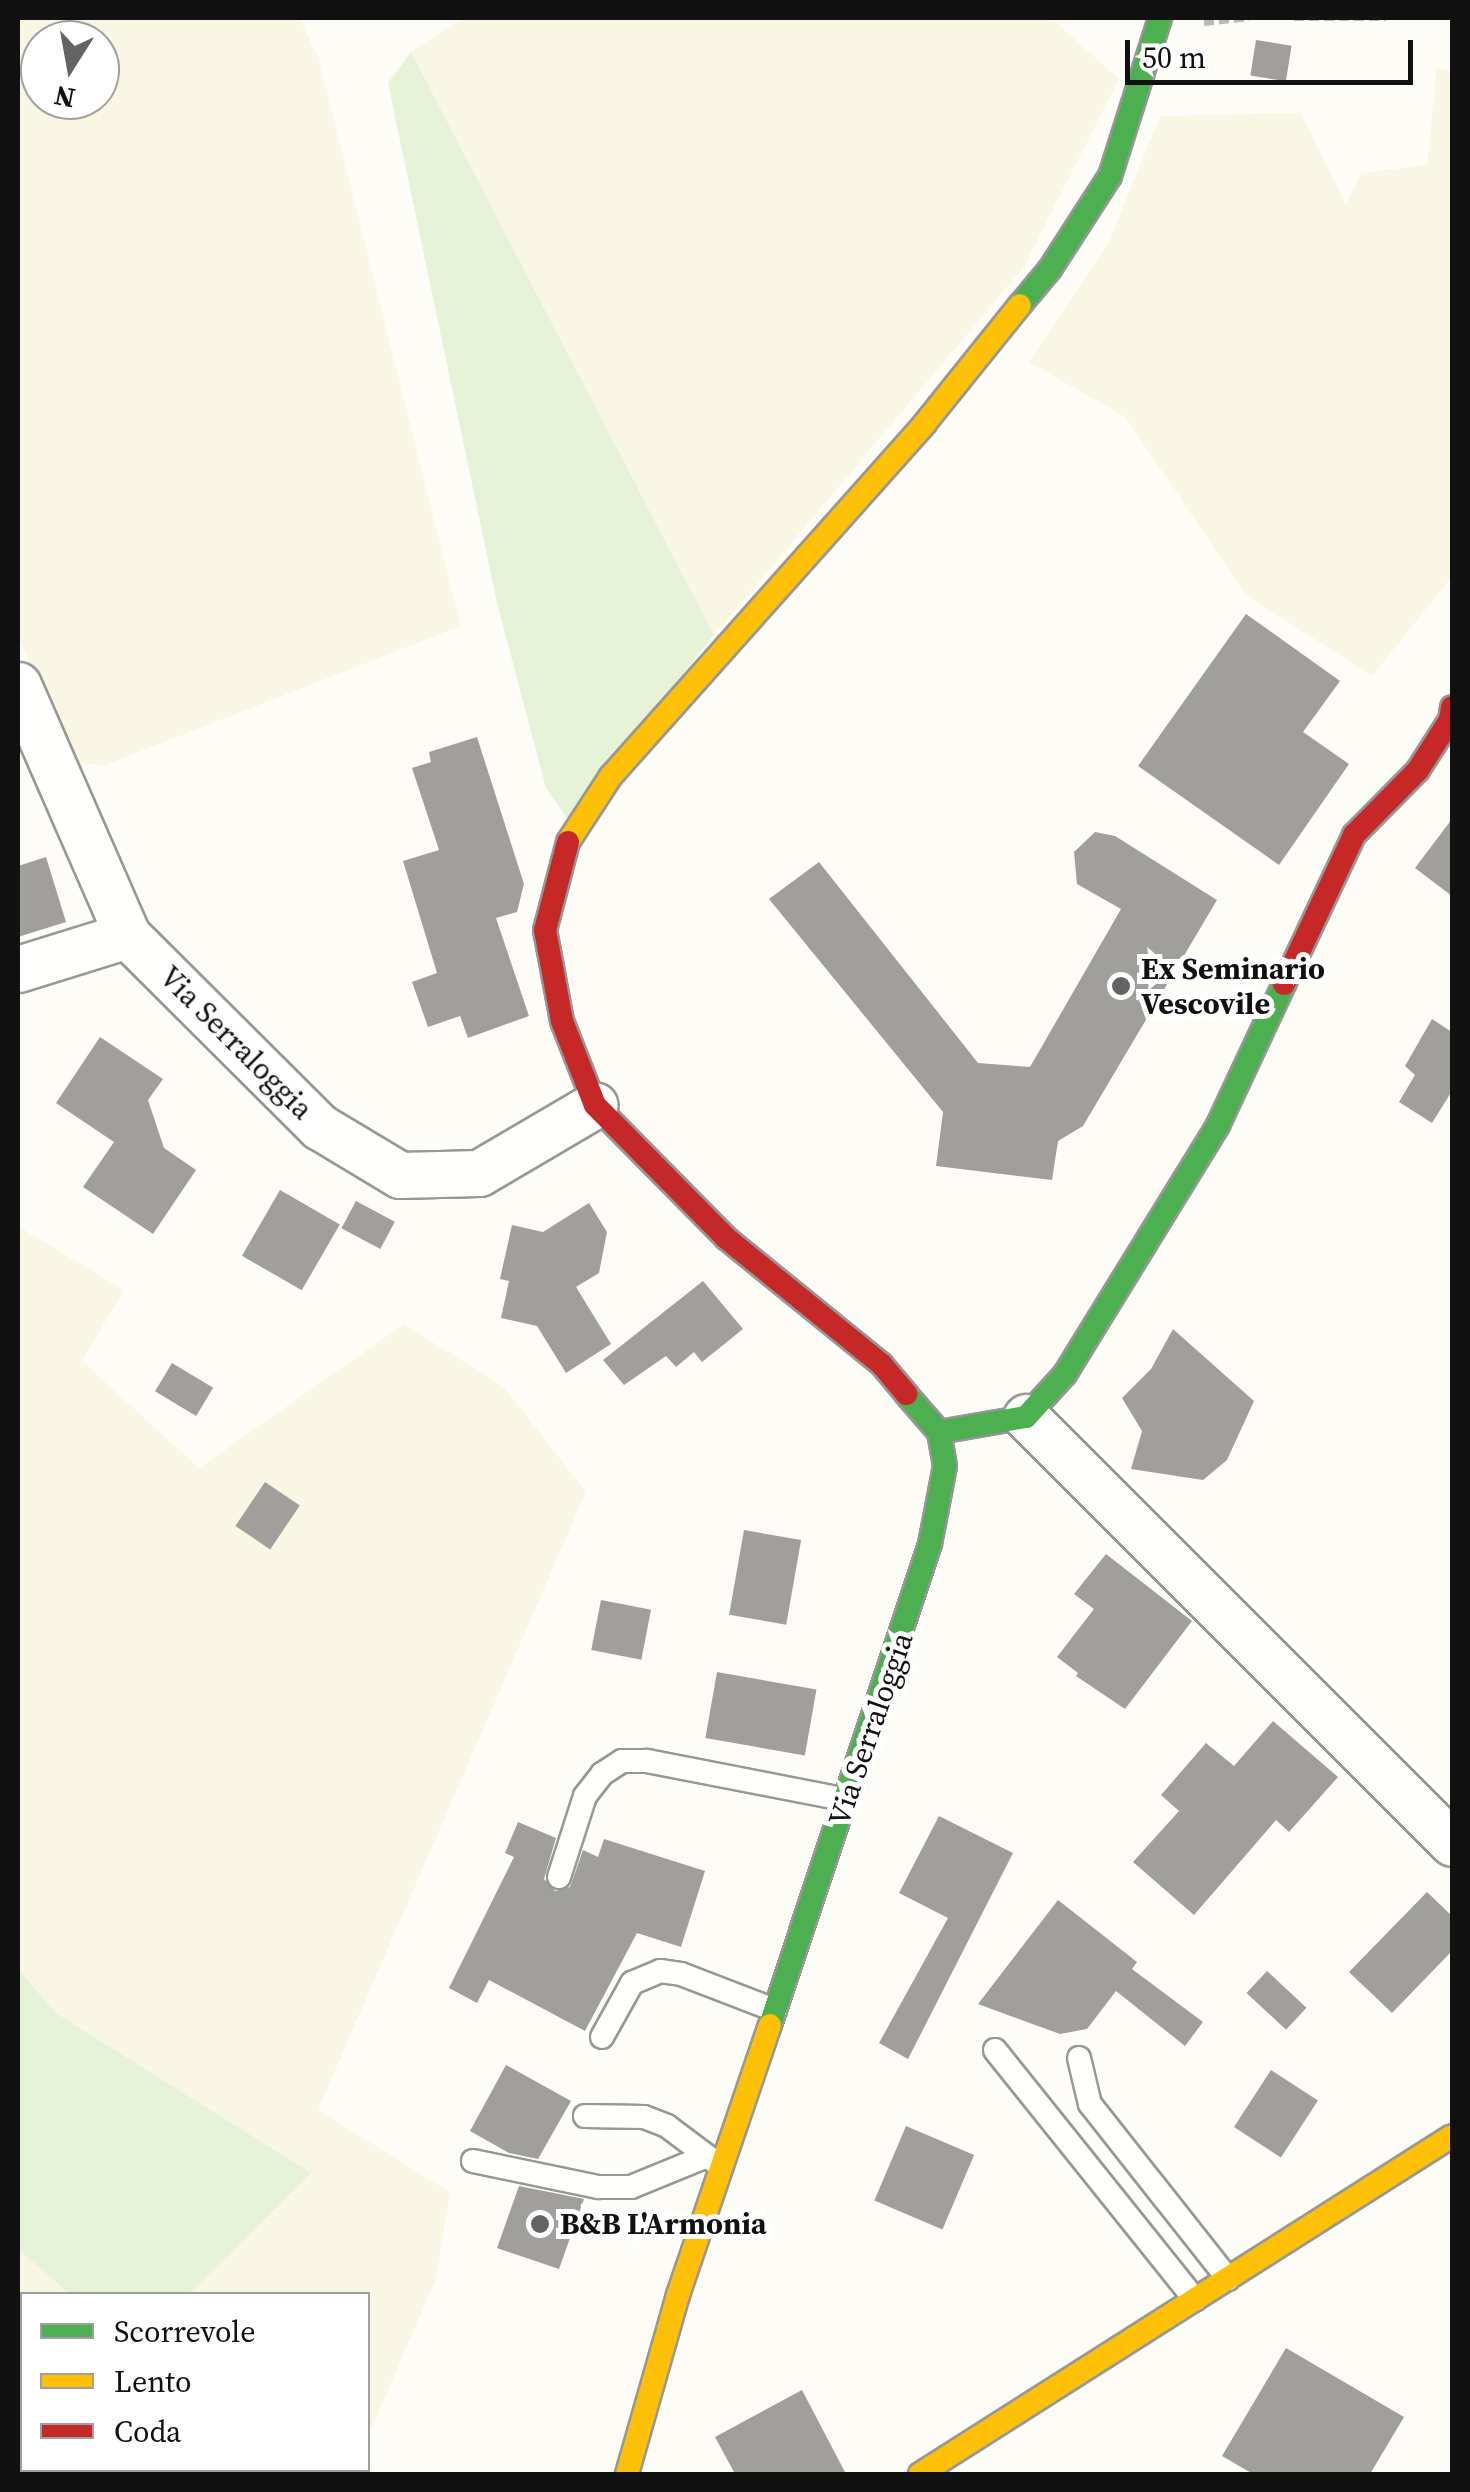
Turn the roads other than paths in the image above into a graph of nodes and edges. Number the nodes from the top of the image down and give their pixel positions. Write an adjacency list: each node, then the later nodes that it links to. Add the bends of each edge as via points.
1 (1160, 18): 6 (main road, via 1110,176 1050,269 926,423 611,776 566,845 545,930 562,1021)
2 (18, 685): 4 (street, Via Serraloggia)
3 (1452, 707): 7 (main road, via 1418,770 1354,835 1218,1125 1065,1374)
4 (127, 935): 5 (street); 6 (street, Via Serraloggia, via 320,1127 400,1175 479,1173)
5 (18, 969)
6 (595, 1105): 8 (main road, via 726,1238 882,1365)
7 (1026, 1417): 8 (main road); 10 (street)
8 (939, 1432): 9 (main road, Via Serraloggia, via 945,1466 930,1544)
9 (847, 1800): 11 (lane, via 622,1761 585,1796); 12 (main road, Via Serraloggia)
10 (1452, 1844)
11 (559, 1878)
12 (775, 2010): 13 (lane, via 660,1971 632,1983); 19 (main road, Via Serraloggia)
13 (602, 2038)
14 (995, 2050): 21 (lane)
15 (1079, 2058): 20 (lane, via 1090,2104)
16 (586, 2116): 19 (lane, via 644,2117)
17 (1452, 2136): 20 (main road)
18 (473, 2161): 19 (lane, via 599,2187 631,2187)
19 (714, 2162): 23 (main road, Via Serraloggia)
20 (1228, 2279): 21 (main road)
21 (1195, 2300): 22 (main road)
22 (941, 2467): 24 (main road)
23 (627, 2474)
24 (920, 2474)

